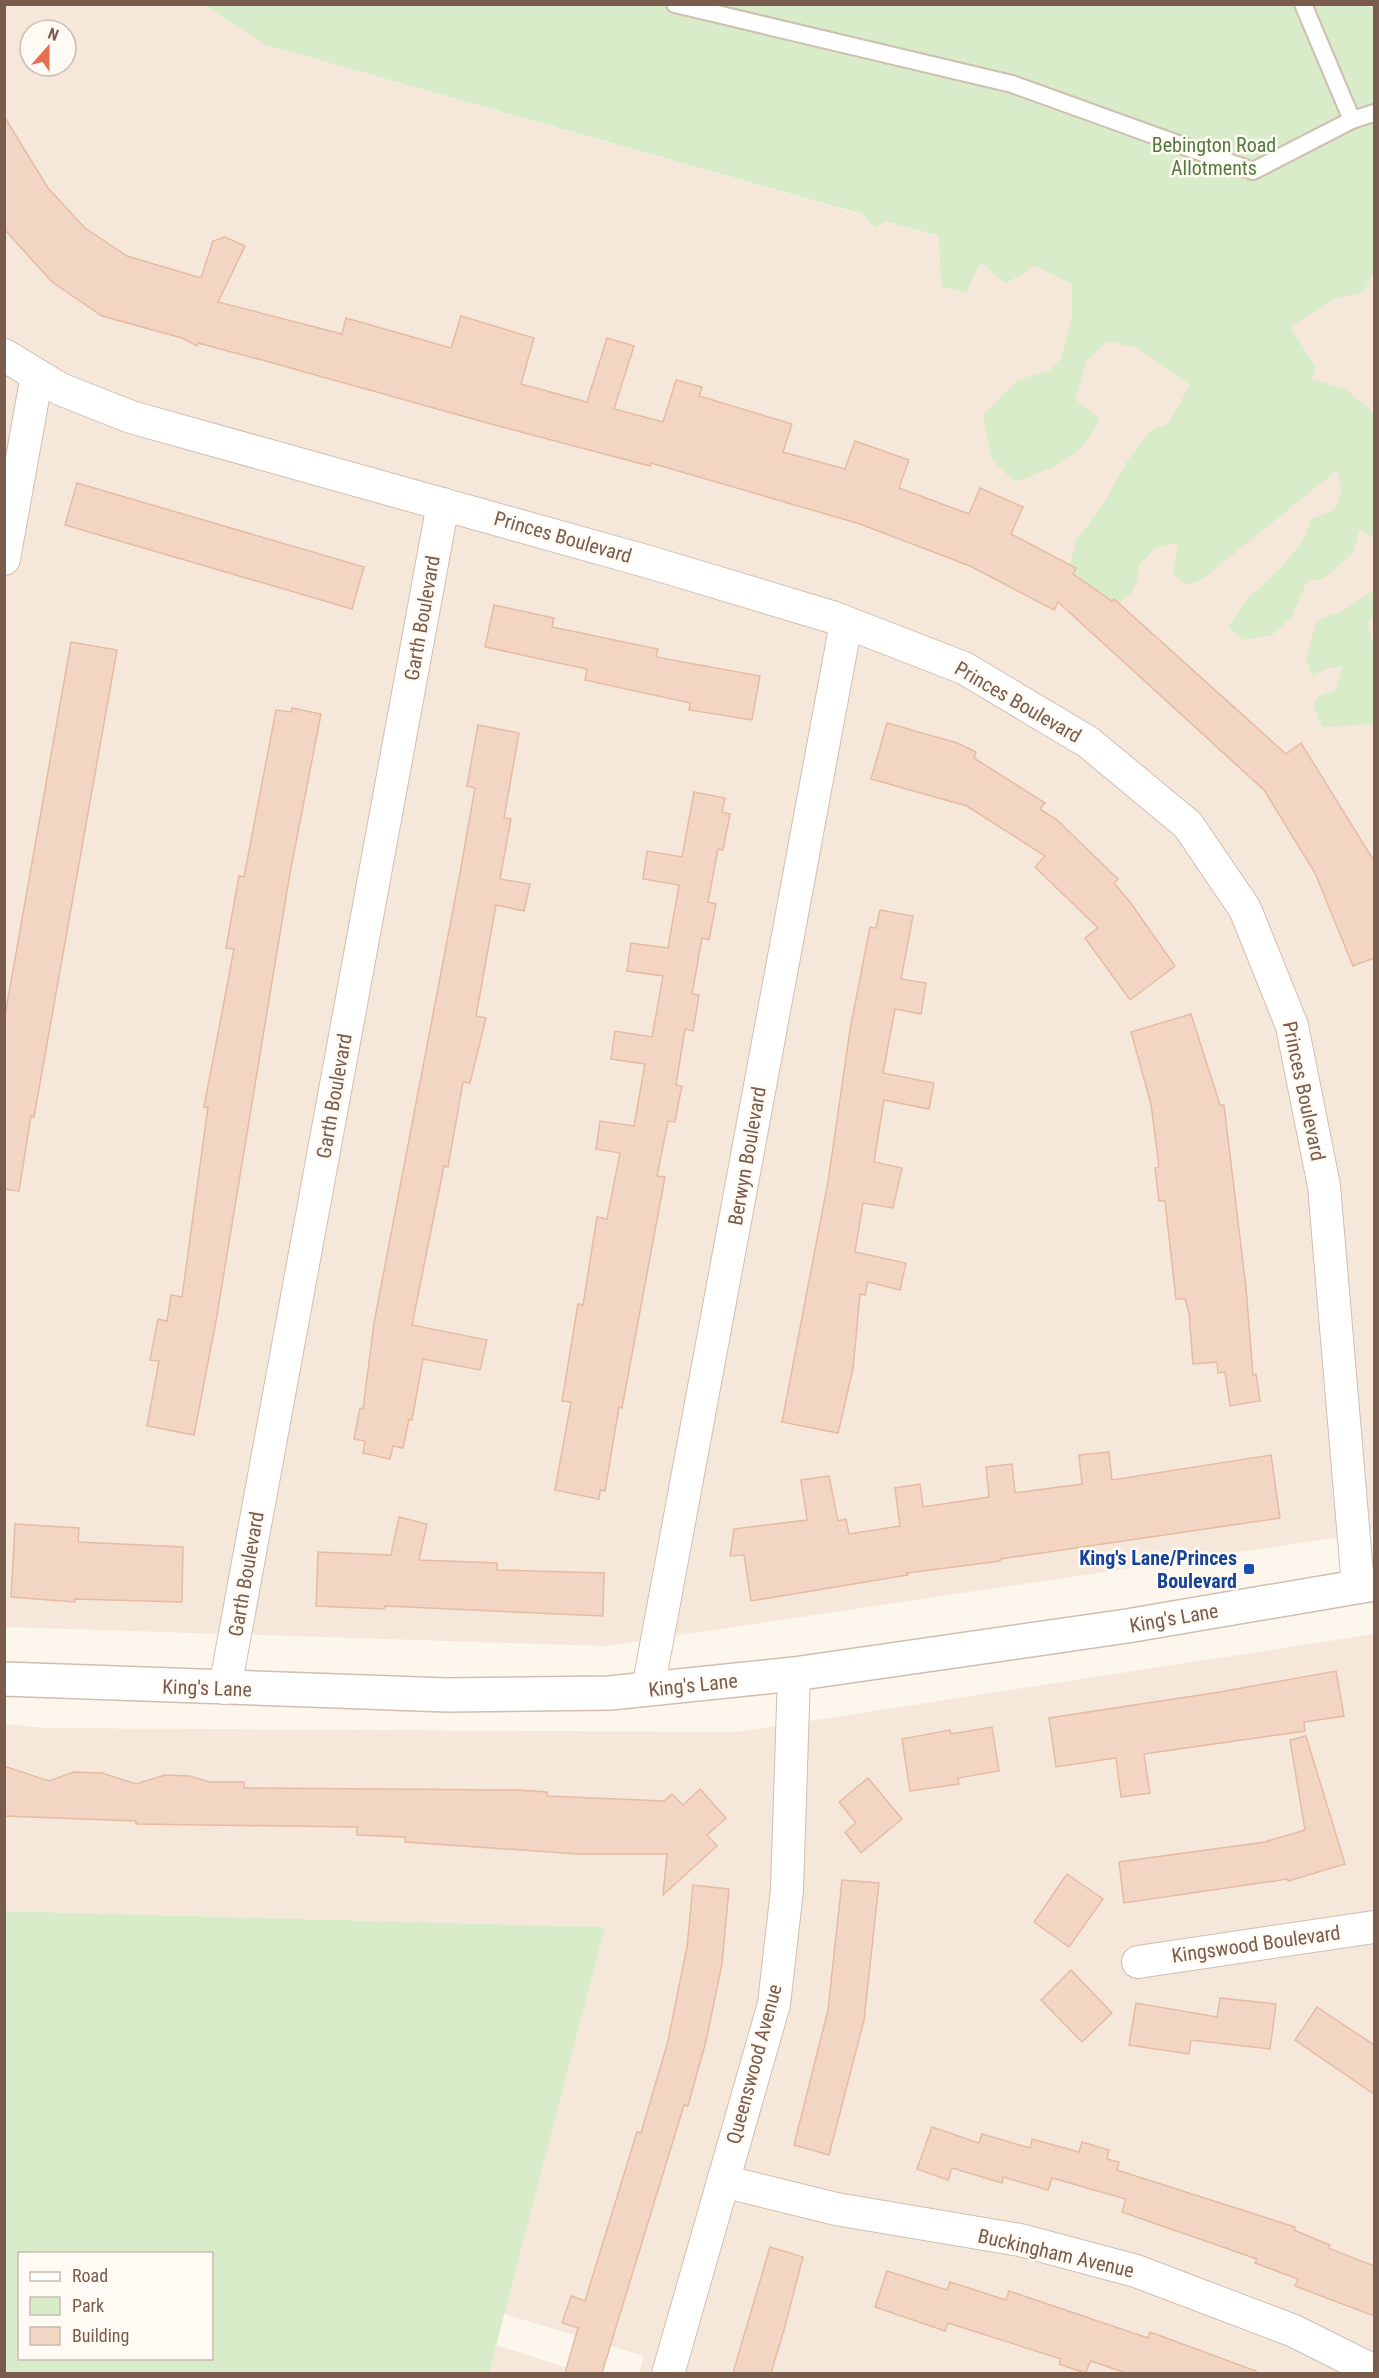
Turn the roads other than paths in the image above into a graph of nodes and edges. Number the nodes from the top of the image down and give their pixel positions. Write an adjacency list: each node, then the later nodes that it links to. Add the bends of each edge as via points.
1 (675, 4): 4 (lane, via 1012,84 1253,171)
2 (1303, 4): 4 (lane)
3 (1374, 113): 4 (lane)
4 (1352, 120)
5 (4, 355): 6 (street, Princes Boulevard)
6 (37, 375): 7 (street, Princes Boulevard, via 60,389 131,417); 8 (street)
7 (443, 504): 9 (street, Princes Boulevard); 13 (street, Garth Boulevard)
8 (4, 559)
9 (846, 623): 10 (street, Princes Boulevard, via 964,668 1088,742 1188,825 1245,909 1292,1026 1324,1186); 14 (street, Berwyn Boulevard)
10 (1366, 1585): 11 (street, King's Lane, via 1127,1626)
11 (794, 1674): 14 (street, King's Lane); 17 (street, Queenswood Avenue, via 787,1890 774,2004)
12 (4, 1679): 13 (street, King's Lane)
13 (225, 1688): 14 (street, King's Lane, via 447,1695)
14 (648, 1689)
15 (1374, 1927): 16 (street, Kingswood Boulevard)
16 (1138, 1962)
17 (723, 2181): 18 (street, Buckingham Avenue, via 836,2209 1020,2240 1136,2271 1294,2331); 19 (street, Queenswood Avenue)
18 (1374, 2371)
19 (668, 2373)

